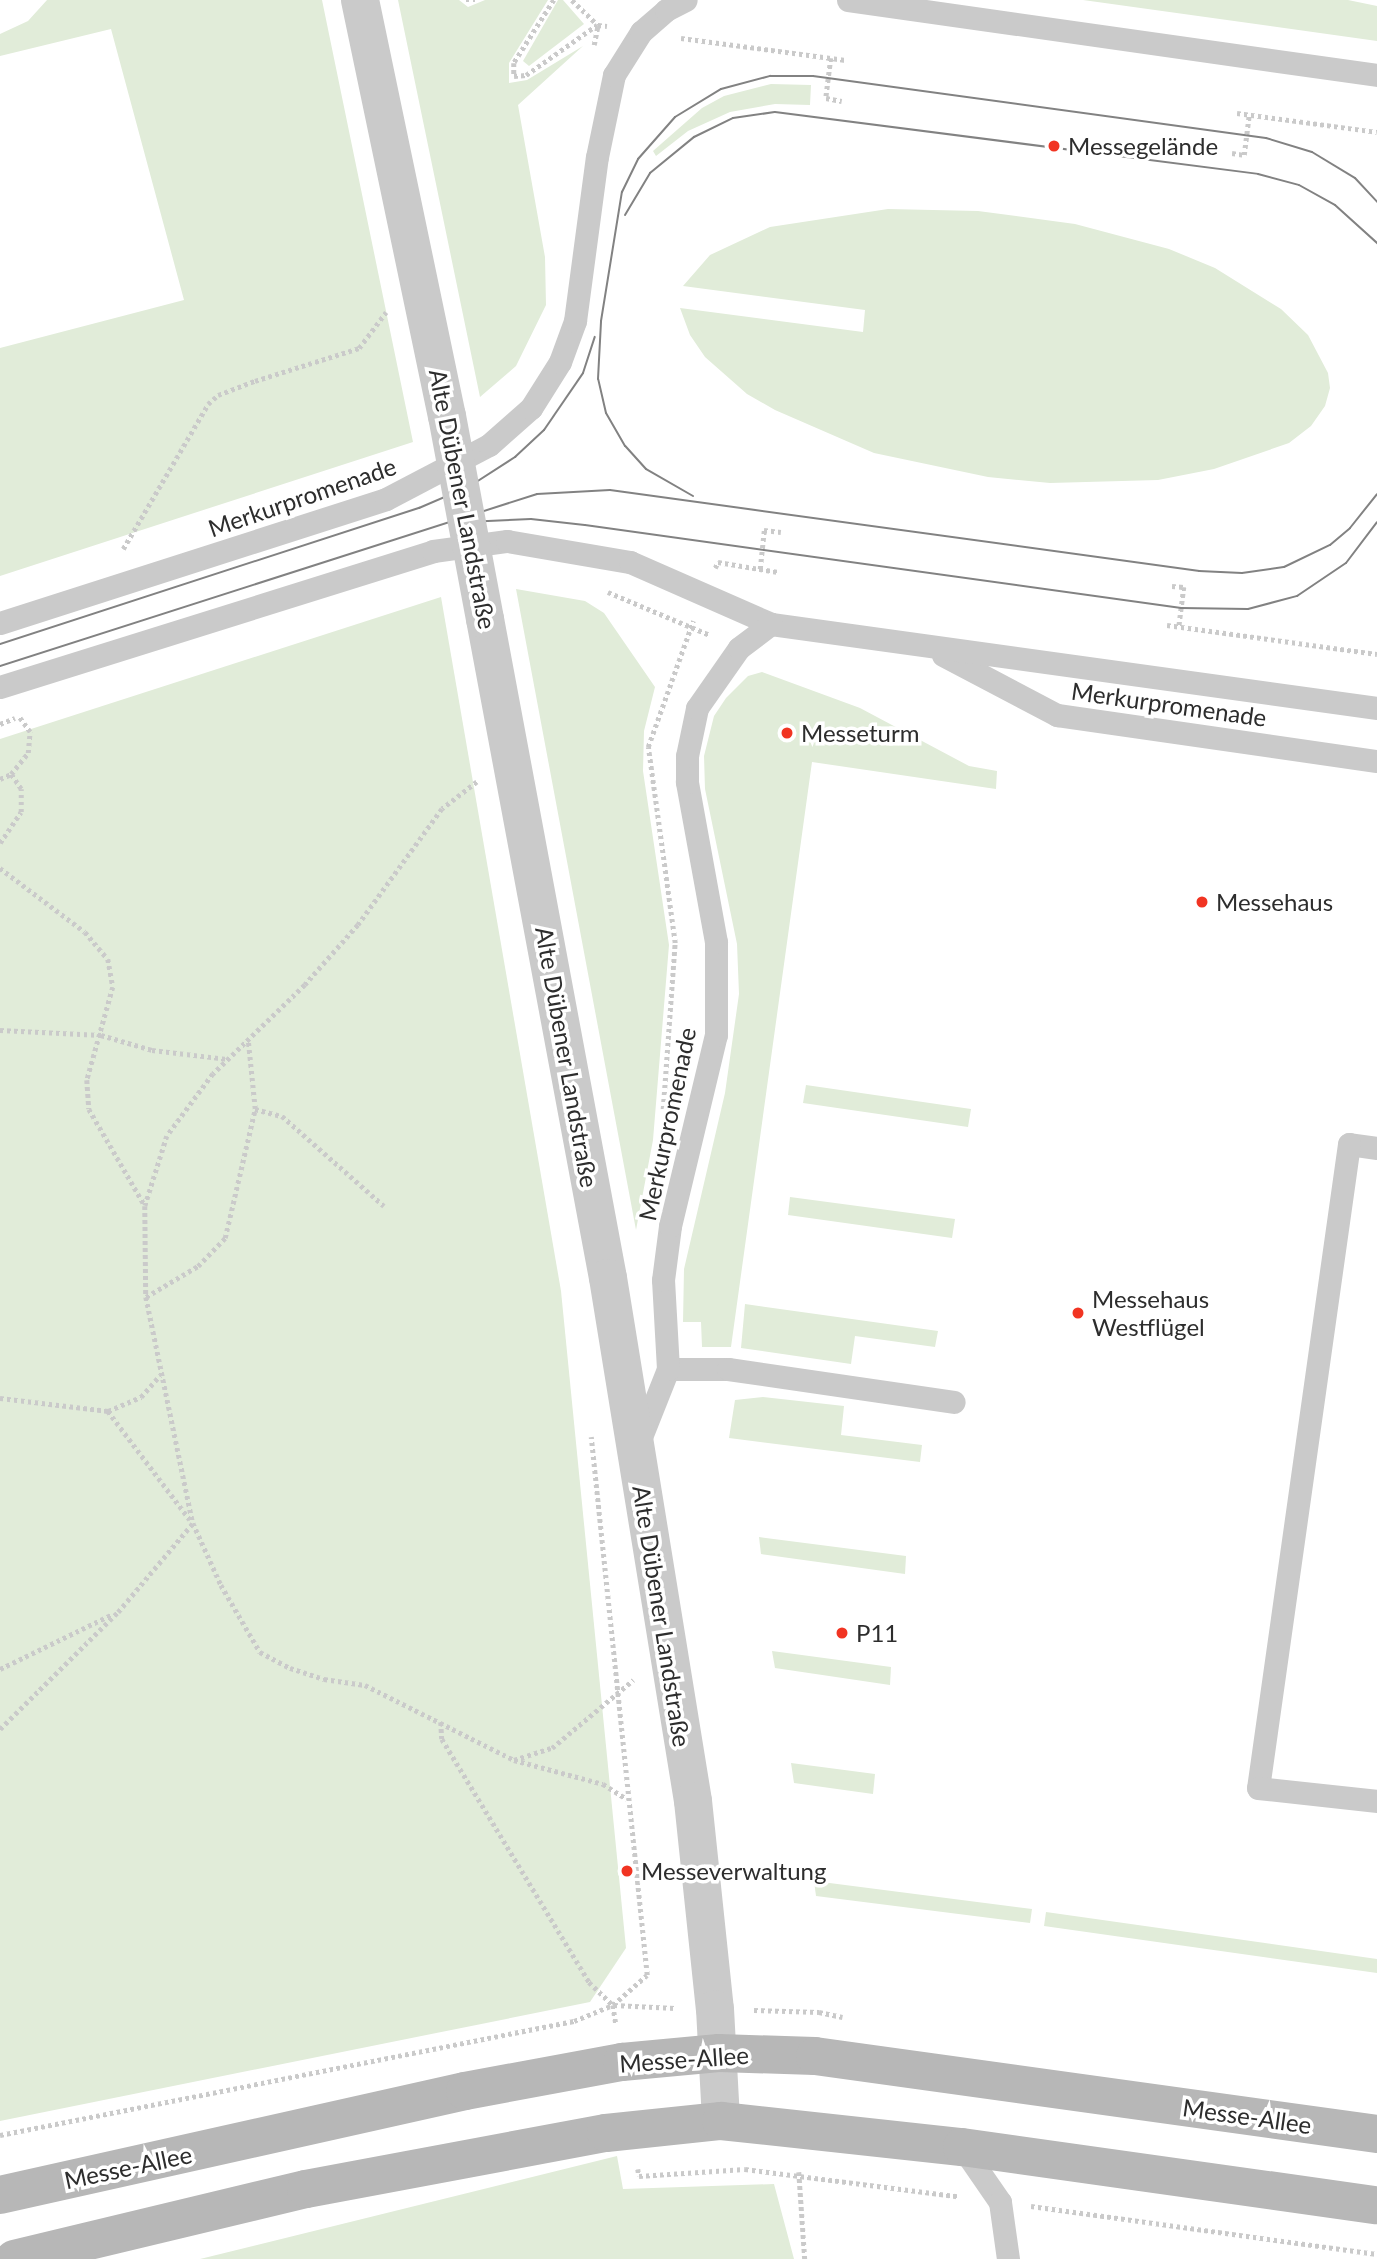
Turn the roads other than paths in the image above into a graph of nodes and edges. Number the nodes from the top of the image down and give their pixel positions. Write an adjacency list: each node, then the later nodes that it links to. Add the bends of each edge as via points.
1 (360, 0): 14 (street, Alte Dübener Landstraße, bridge, via 425,295)
2 (686, 0): 5 (lane, Merkurpromenade, via 641,32 614,75 597,157 575,321 560,362 531,408 489,445 386,499)
3 (848, 0): 4 (lane)
4 (1377, 75)
5 (0, 624)
6 (771, 624): 7 (lane, Merkurpromenade); 8 (lane, Merkurpromenade, via 630,562 568,548 494,542 433,551); 12 (lane, Merkurpromenade, via 739,648 697,708 687,755 687,782 716,942 716,1035 670,1226 663,1280)
7 (928, 647): 9 (lane, Merkurpromenade); 10 (lane, Merkurpromenade, via 1057,715)
8 (0, 687)
9 (1377, 708)
10 (1377, 761)
11 (1377, 1148): 15 (lane, via 1349,1144 1258,1788)
12 (668, 1369): 13 (lane, via 728,1369); 14 (lane, Merkurpromenade)
13 (954, 1402)
14 (635, 1452): 16 (street, Alte Dübener Landstraße, via 693,1801)
15 (1377, 1801)
16 (719, 2053): 17 (street, Alte Dübener Landstraße); 18 (main road, Messe-Allee, via 815,2056); 20 (main road, Messe-Allee, via 622,2062 465,2091)
17 (720, 2121): 19 (main road); 22 (main road, via 607,2133 306,2189)
18 (1377, 2134)
19 (962, 2147): 21 (main road); 23 (lane, via 1000,2202)
20 (0, 2195)
21 (1377, 2205)
22 (14, 2259)
23 (1007, 2259)

